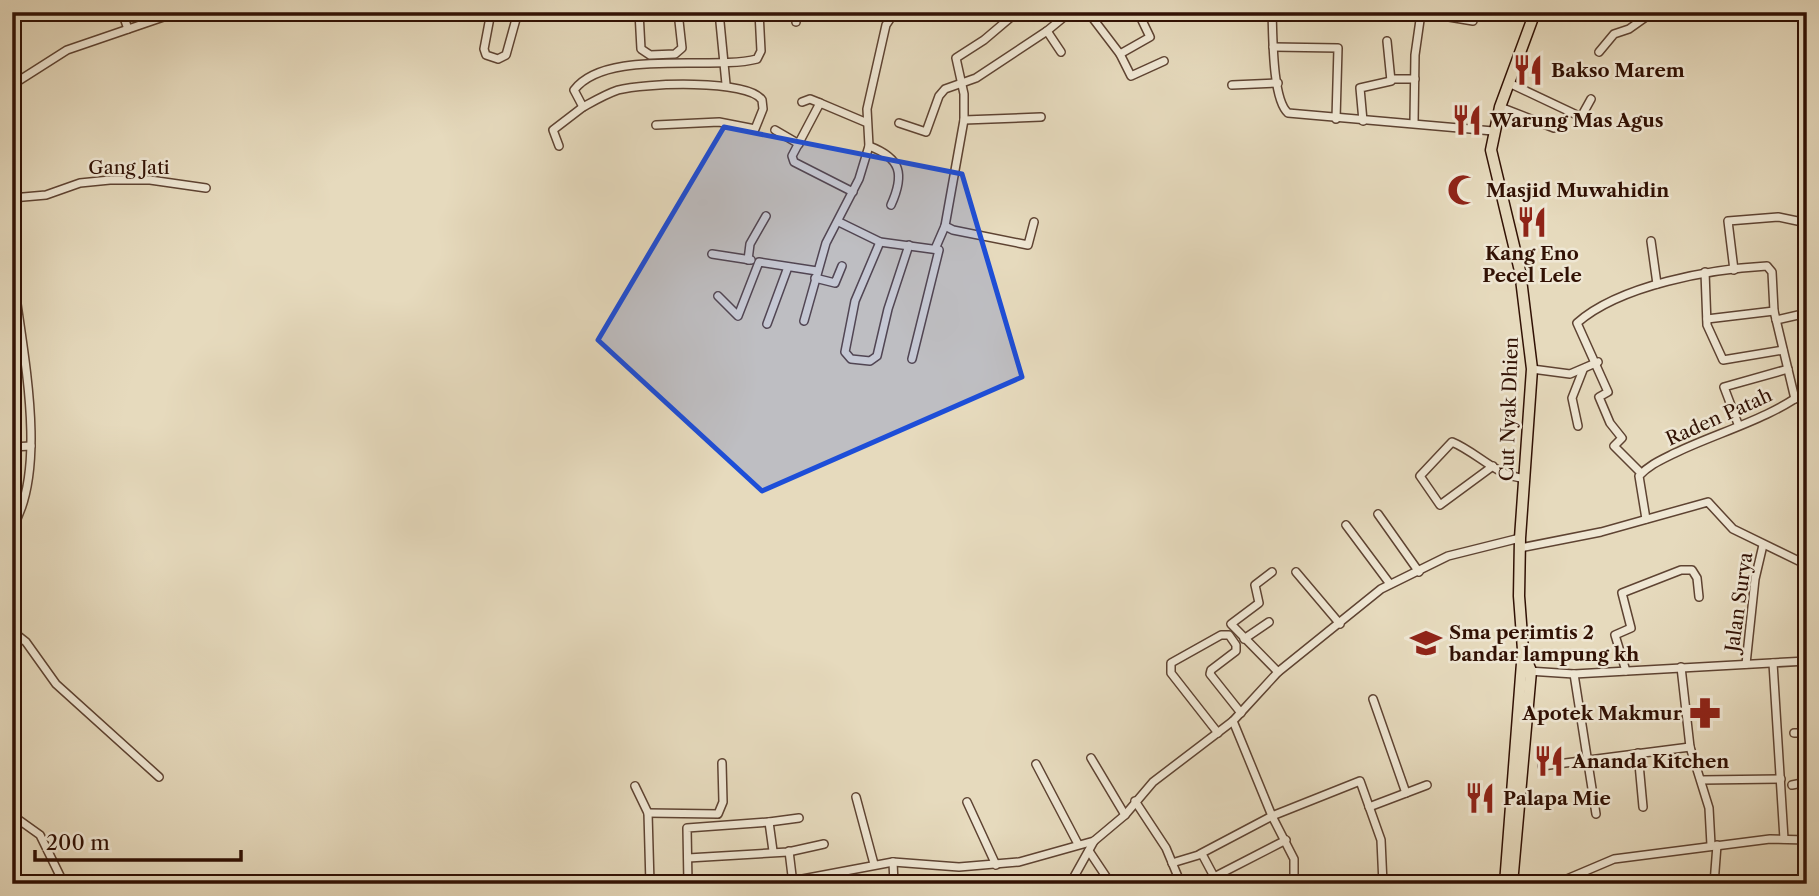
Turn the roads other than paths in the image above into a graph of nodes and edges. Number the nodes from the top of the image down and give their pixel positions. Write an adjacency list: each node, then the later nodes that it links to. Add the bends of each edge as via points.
1 (122, 12): 24 (street)
2 (178, 12): 24 (street)
3 (491, 12): 4 (street, via 484,50 498,59 506,55)
4 (518, 12)
5 (639, 12): 6 (street, via 641,49 650,55 675,54 682,48)
6 (678, 12)
7 (719, 12): 31 (street)
8 (758, 12): 31 (street, via 760,55 752,60)
9 (796, 12): 23 (street)
10 (902, 12): 50 (street, via 886,25)
11 (912, 12): 12 (street)
12 (937, 12)
13 (1017, 12): 38 (street, via 956,58)
14 (1070, 12): 25 (street)
15 (1087, 12): 30 (street)
16 (1139, 12): 30 (street, via 1150,37)
17 (1272, 12): 27 (street)
18 (1420, 12): 21 (street); 34 (street)
19 (1535, 12): 36 (main road, Cut Nyak Dhien)
20 (1653, 12): 29 (street, via 1614,34)
21 (1442, 14): 22 (street)
22 (1473, 21)
23 (796, 22)
24 (128, 29): 39 (street, via 67,50)
25 (1047, 31): 28 (street); 38 (street)
26 (1387, 41): 33 (street)
27 (1273, 47): 35 (street); 47 (street, via 1338,48)
28 (1061, 52)
29 (1600, 52)
30 (1120, 54): 32 (street, via 1131,76)
31 (723, 61): 37 (street); 44 (street, via 611,68 575,87)
32 (1164, 61)
33 (1391, 79): 34 (street); 49 (street, via 1387,84 1360,88)
34 (1415, 79): 51 (street)
35 (1278, 83): 40 (street); 47 (street, via 1285,111)
36 (1509, 83): 41 (street, via 1581,117); 45 (main road, Cut Nyak Dhien)
37 (726, 84): 44 (street, via 626,89); 53 (street, via 755,92 762,100 755,130 719,122)
38 (962, 84): 48 (street); 52 (street, via 939,96 926,132)
39 (12, 85)
40 (1232, 85)
41 (1591, 99)
42 (802, 102): 43 (street, via 812,99)
43 (820, 103): 50 (street); 57 (street)
44 (583, 107): 58 (street, via 553,130)
45 (1500, 107): 54 (street); 56 (main road, Cut Nyak Dhien)
46 (1041, 117): 48 (street)
47 (1336, 119): 49 (street)
48 (964, 120): 68 (street)
49 (1363, 121): 51 (street)
50 (865, 122): 59 (street)
51 (1414, 122): 56 (street)
52 (899, 123)
53 (656, 125)
54 (1554, 128)
55 (775, 130): 57 (street)
56 (1493, 131): 94 (main road, Cut Nyak Dhien, via 1493,166 1520,271)
57 (799, 144): 61 (street, via 792,156 794,162)
58 (559, 146)
59 (869, 146): 61 (street); 63 (street, via 890,155 897,167 898,189)
60 (206, 188): 62 (street, Gang Jati, via 159,180 110,180)
61 (853, 192): 65 (street)
62 (12, 198)
63 (891, 205)
64 (766, 216): 74 (street, via 750,244)
65 (839, 222): 70 (street); 81 (street)
66 (1034, 222): 68 (street, via 1028,245)
67 (1807, 223): 79 (street, via 1788,217 1727,221)
68 (945, 226): 72 (street)
69 (1651, 241): 82 (street)
70 (880, 242): 71 (street); 71 (street, via 851,314 845,352 851,359 870,361 877,356)
71 (909, 246): 72 (street)
72 (935, 249): 92 (street, via 940,256)
73 (712, 254): 74 (street)
74 (748, 260): 75 (street)
75 (759, 262): 78 (street); 83 (street, via 741,314 735,315)
76 (12, 265): 101 (street)
77 (842, 266): 81 (street, via 835,283)
78 (788, 267): 81 (street); 89 (street)
79 (1734, 270): 80 (street); 84 (street, via 1769,267)
80 (1704, 272): 82 (street); 86 (street)
81 (816, 274): 88 (street)
82 (1657, 284): 93 (street, via 1577,323)
83 (718, 296)
84 (1774, 311): 86 (street); 87 (street)
85 (1805, 313): 87 (street); 90 (street)
86 (1707, 319): 91 (street, via 1723,360)
87 (1776, 320): 91 (street)
88 (803, 321)
89 (767, 324)
90 (1807, 331)
91 (1783, 350): 96 (street)
92 (912, 359)
93 (1598, 362): 95 (street); 104 (street, via 1608,393 1598,397 1622,438 1614,446)
94 (1532, 369): 95 (street, via 1564,374); 105 (main road, Cut Nyak Dhien)
95 (1583, 369): 100 (street, via 1572,398)
96 (1788, 369): 98 (street); 99 (street, via 1724,387)
97 (1807, 390): 98 (street, Raden Patah)
98 (1795, 399): 99 (street, Raden Patah)
99 (1738, 424): 104 (street, Raden Patah)
100 (1578, 426)
101 (31, 446): 102 (street); 109 (street, via 28,492)
102 (12, 447)
103 (1493, 466): 103 (street, via 1452,442 1420,476 1440,505); 105 (street, via 1508,478)
104 (1642, 472): 107 (street, via 1639,482)
105 (1525, 478): 110 (main road, Cut Nyak Dhien)
106 (1378, 513): 115 (street)
107 (1646, 519): 110 (street); 111 (street, via 1710,502 1733,529)
108 (1346, 525): 116 (street)
109 (12, 528)
110 (1520, 543): 115 (street, via 1465,551); 126 (main road, Cut Nyak Dhien)
111 (1763, 545): 112 (street); 124 (street, Jalan Surya)
112 (1807, 565)
113 (1272, 572): 121 (street, via 1255,585 1259,603 1232,622)
114 (1296, 572): 119 (street)
115 (1419, 572): 116 (street)
116 (1390, 584): 119 (street)
117 (1699, 597): 127 (street, via 1692,570 1622,593 1631,628 1615,635)
118 (1269, 622): 121 (street)
119 (1340, 624): 128 (street)
120 (12, 631): 143 (street, via 26,642 56,684)
121 (1244, 639): 128 (street)
122 (1807, 661): 123 (street)
123 (1773, 663): 124 (street); 144 (street)
124 (1746, 664): 125 (street)
125 (1681, 667): 127 (street); 136 (street)
126 (1526, 671): 129 (street); 179 (main road, Cut Nyak Dhien)
127 (1626, 671): 129 (street)
128 (1278, 672): 131 (street)
129 (1574, 674): 139 (street)
130 (1373, 699): 150 (street)
131 (1241, 713): 132 (street); 133 (street, via 1210,674 1236,651 1229,635 1171,663 1171,673)
132 (1233, 722): 133 (street); 160 (street)
133 (1218, 733): 153 (street, via 1153,782)
134 (1794, 733): 135 (street)
135 (1807, 733)
136 (1690, 747): 137 (street); 145 (street)
137 (1638, 753): 139 (street); 155 (street)
138 (1091, 758): 157 (street)
139 (1587, 760): 142 (street); 158 (street)
140 (722, 763): 156 (street, via 723,802 718,814)
141 (1036, 764): 168 (street)
142 (1542, 766)
143 (159, 776)
144 (1781, 779): 145 (street); 163 (street)
145 (1701, 780): 169 (street)
146 (1807, 782): 148 (street)
147 (1427, 785): 150 (street)
148 (1792, 785)
149 (635, 786): 156 (street)
150 (1406, 793): 154 (street)
151 (856, 797): 177 (street)
152 (967, 802): 178 (street)
153 (1135, 802): 157 (street); 176 (street)
154 (1369, 807): 160 (street, via 1360,781); 193 (street, via 1381,840)
155 (1643, 807)
156 (648, 813): 184 (street)
157 (1125, 814): 166 (street)
158 (1596, 814)
159 (12, 815): 183 (street, via 40,835)
160 (1272, 816): 164 (street); 173 (street)
161 (799, 818): 162 (street)
162 (769, 822): 170 (street); 174 (street, via 687,828)
163 (1784, 839): 165 (street); 169 (street)
164 (1286, 840): 181 (street); 192 (street, via 1294,859)
165 (1807, 840)
166 (1094, 841): 168 (street); 172 (street)
167 (824, 844): 171 (street)
168 (1079, 844): 178 (street)
169 (1714, 845): 196 (street, via 1614,859); 197 (street)
170 (773, 851): 171 (street); 174 (street)
171 (789, 851): 182 (street)
172 (1088, 851): 189 (street); 190 (street)
173 (1200, 854): 176 (street); 181 (street)
174 (688, 858): 185 (street)
175 (893, 862): 177 (street); 178 (street); 188 (street)
176 (1172, 863): 191 (street)
177 (874, 864): 180 (street)
178 (996, 865)
179 (1509, 871): 194 (main road); 195 (main road)
180 (823, 874): 182 (street); 187 (street)
181 (1216, 881)
182 (792, 883): 186 (street)
183 (64, 884)
184 (650, 884)
185 (688, 884)
186 (776, 884)
187 (825, 884)
188 (894, 884)
189 (1070, 884)
190 (1111, 884)
191 (1181, 884)
192 (1294, 884)
193 (1383, 884)
194 (1505, 884)
195 (1512, 884)
196 (1555, 884)
197 (1714, 884)

